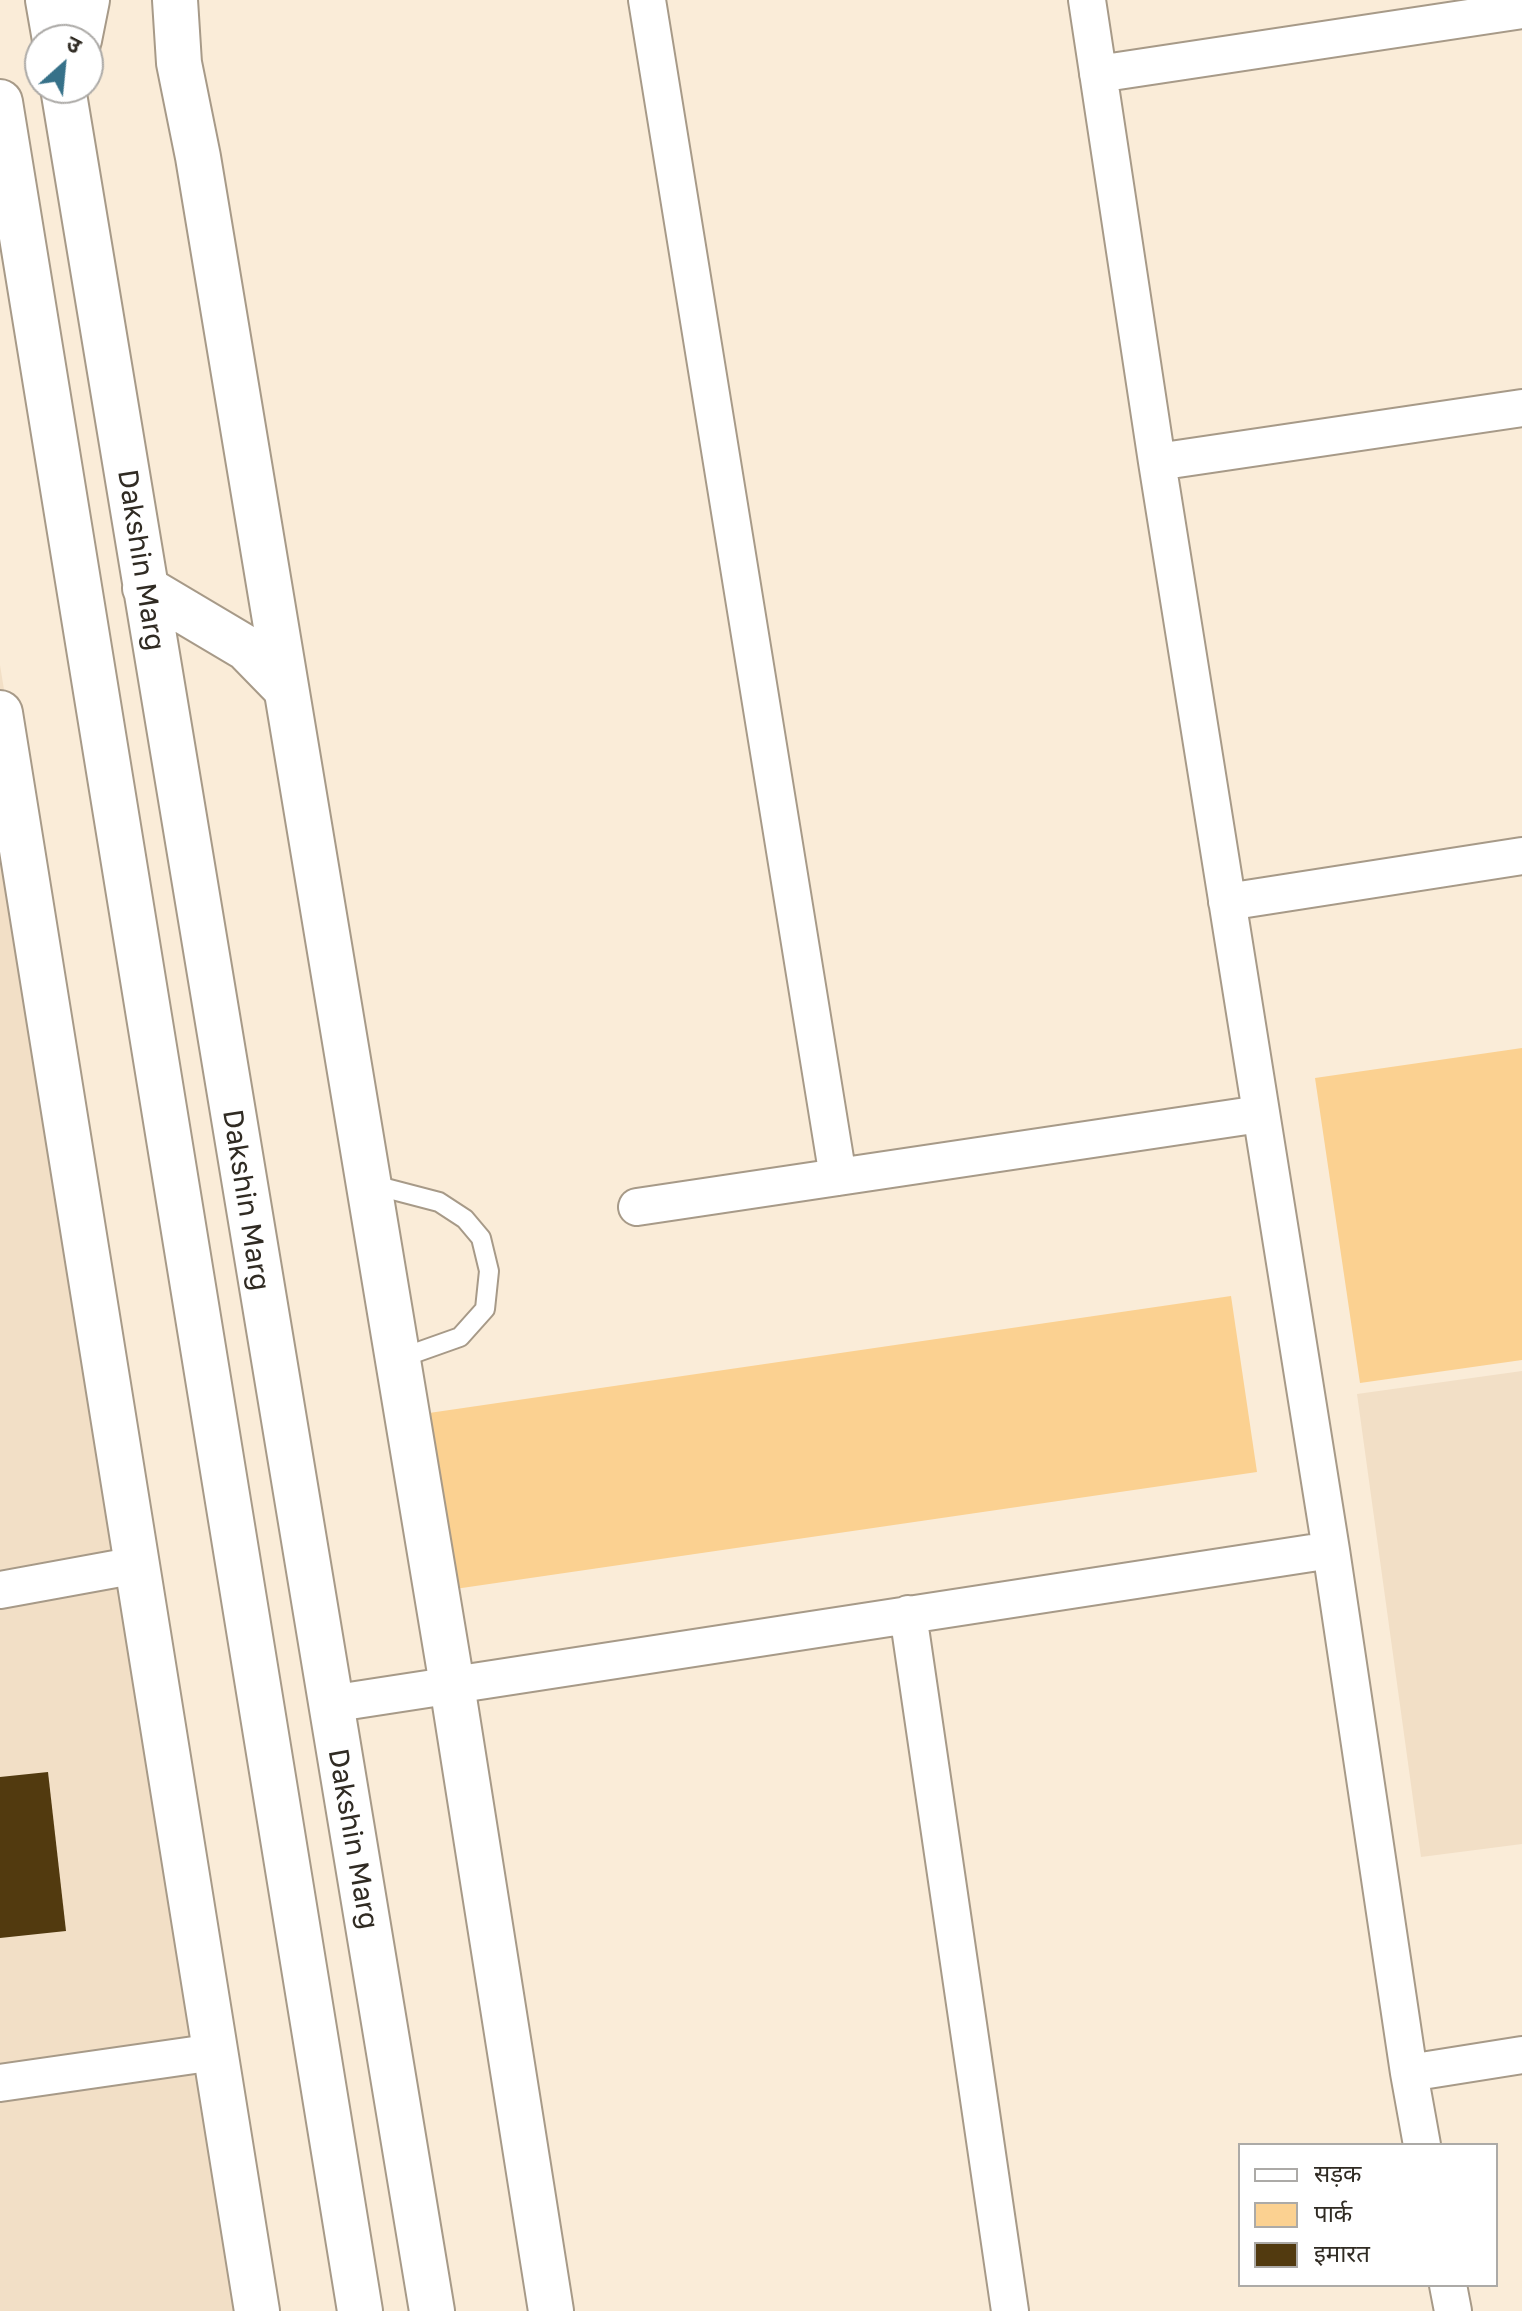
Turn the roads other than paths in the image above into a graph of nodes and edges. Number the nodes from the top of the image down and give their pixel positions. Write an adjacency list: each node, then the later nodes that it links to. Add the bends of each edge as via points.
1 (48, 0): 7 (main road)
2 (87, 0): 8 (main road)
3 (175, 0): 15 (main road, via 179,63)
4 (647, 0): 20 (street)
5 (1087, 0): 9 (street)
6 (1522, 10): 9 (street)
7 (52, 24)
8 (82, 24)
9 (1098, 74): 13 (street)
10 (68, 104): 14 (main road, Dakshin Marg)
11 (0, 105): 37 (main road)
12 (1522, 408): 13 (street)
13 (1157, 462): 18 (street)
14 (145, 588): 15 (main road, via 246,648); 29 (main road, Dakshin Marg)
15 (284, 687): 21 (main road)
16 (0, 713): 25 (main road)
17 (1522, 856): 18 (street)
18 (1227, 902): 19 (street)
19 (1260, 1114): 20 (street); 24 (street)
20 (838, 1177): 22 (street)
21 (367, 1183): 23 (main road); 23 (lane, via 439,1202 465,1219 481,1238 489,1271 485,1309 460,1337)
22 (637, 1207)
23 (397, 1359): 28 (main road)
24 (1331, 1550): 27 (street); 32 (street)
25 (137, 1565): 26 (street); 30 (main road)
26 (0, 1590)
27 (908, 1614): 28 (street); 40 (street)
28 (452, 1685): 29 (street); 39 (main road)
29 (330, 1704): 38 (main road, Dakshin Marg)
30 (215, 2052): 33 (street); 36 (main road)
31 (1522, 2055): 32 (street)
32 (1409, 2073): 34 (street)
33 (0, 2083)
34 (1422, 2143)
35 (1448, 2287): 41 (street)
36 (257, 2311)
37 (360, 2311)
38 (432, 2311)
39 (551, 2311)
40 (1010, 2311)
41 (1453, 2311)

